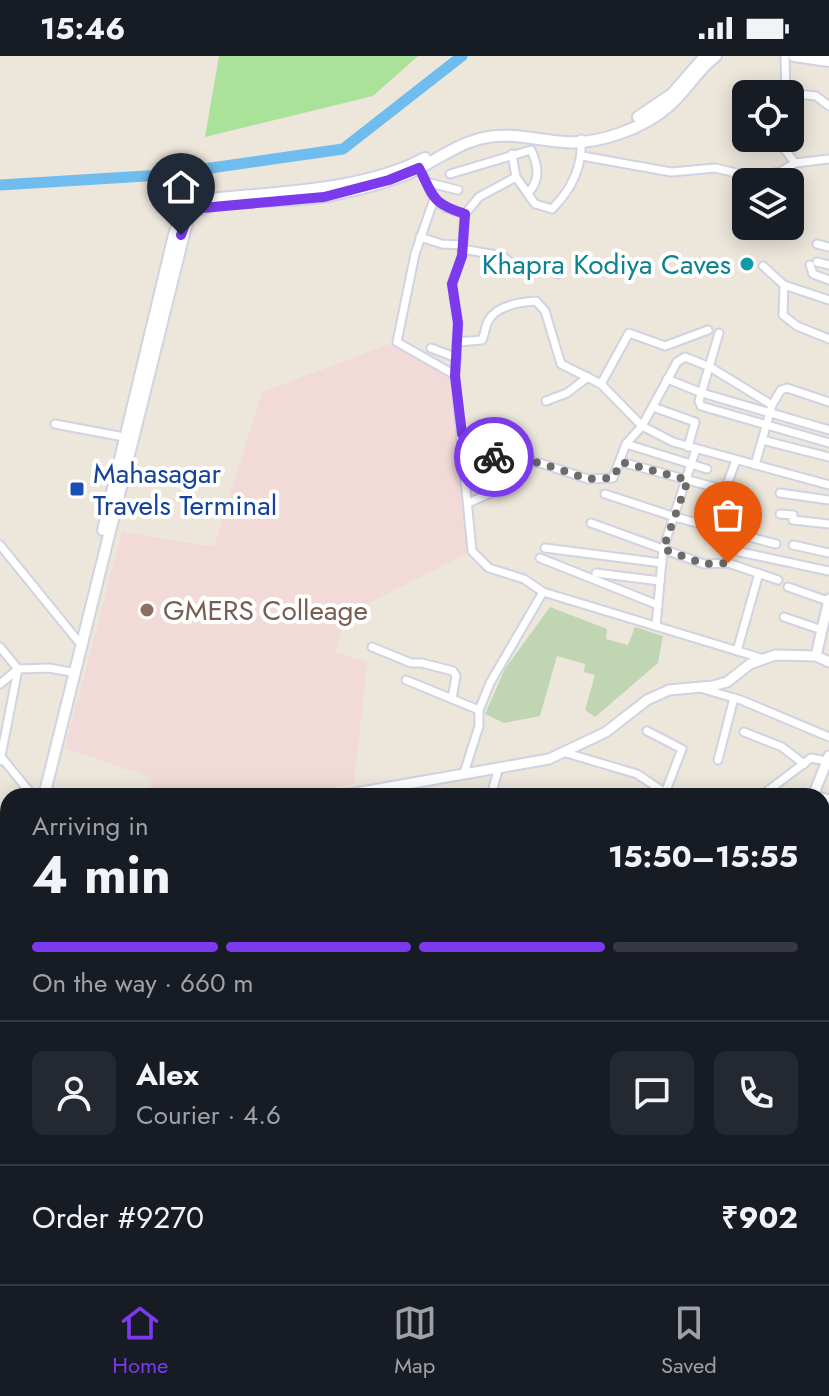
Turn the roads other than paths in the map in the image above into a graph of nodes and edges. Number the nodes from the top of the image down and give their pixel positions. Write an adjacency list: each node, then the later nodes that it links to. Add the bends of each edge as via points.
1 (705, 56): 9 (main road, via 663,102)
2 (716, 56): 9 (main road, via 655,115 614,136)
3 (785, 56): 6 (street)
4 (794, 56): 5 (main road)
5 (828, 58)
6 (786, 80)
7 (804, 95): 8 (street, via 816,96)
8 (829, 106)
9 (581, 140): 12 (street); 15 (main road, via 496,130 474,133)
10 (787, 152): 14 (street)
11 (512, 154): 16 (street); 17 (street); 20 (street, via 531,150 539,167)
12 (582, 156): 14 (street, via 671,172 715,168 754,177); 20 (street, via 578,174 552,209 537,207)
13 (829, 159): 14 (street)
14 (795, 163)
15 (418, 165): 18 (street); 54 (main road, via 346,183 200,200 183,210); 123 (main road, via 389,180 324,197 202,208 185,219)
16 (450, 174)
17 (516, 177): 20 (street); 22 (street, via 479,197)
18 (426, 182): 19 (street); 21 (street)
19 (458, 190)
20 (528, 193)
21 (434, 199): 22 (street); 23 (street)
22 (465, 214): 25 (street)
23 (420, 237): 25 (street); 40 (street, via 397,342)
24 (817, 244): 26 (street)
25 (462, 247): 29 (street); 36 (street, via 452,284)
26 (829, 247)
27 (829, 265): 30 (street, via 814,263 813,274)
28 (763, 266): 31 (street)
29 (558, 274)
30 (829, 280)
31 (784, 285): 32 (street); 35 (street, via 783,315)
32 (829, 300)
33 (708, 330): 43 (street, via 665,346 629,333)
34 (719, 333): 39 (street)
35 (829, 339)
36 (458, 342): 38 (street); 41 (street, via 482,340 496,312 536,301 545,311 561,364)
37 (431, 348): 38 (street)
38 (457, 358): 40 (street)
39 (710, 367): 42 (street, via 685,357); 44 (street); 48 (street)
40 (455, 375): 53 (street)
41 (588, 377): 43 (street); 45 (street)
42 (667, 379): 44 (street); 47 (street)
43 (601, 384): 51 (street)
44 (702, 393): 48 (street); 50 (street, via 701,406)
45 (546, 401)
46 (829, 402): 48 (street, via 787,388)
47 (653, 407): 51 (street); 58 (street, via 695,422)
48 (771, 409): 50 (street); 52 (street)
49 (55, 424): 54 (street)
50 (766, 424): 55 (street); 56 (street)
51 (642, 426): 57 (street); 58 (street)
52 (829, 430)
53 (462, 434): 61 (street, via 482,454); 71 (street)
54 (124, 437): 97 (main road)
55 (762, 440): 59 (street); 64 (street)
56 (829, 443)
57 (626, 444): 62 (street); 63 (street)
58 (692, 448): 60 (street); 63 (street)
59 (829, 457)
60 (736, 460): 64 (street); 66 (street, via 725,490)
61 (522, 461): 62 (street, via 588,479 613,478); 71 (street, via 513,483)
62 (621, 462): 66 (street)
63 (692, 463): 65 (street); 66 (street)
64 (755, 465): 67 (street)
65 (707, 469)
66 (688, 480): 73 (street)
67 (829, 485)
68 (780, 493): 70 (street)
69 (605, 494): 73 (street)
70 (829, 500)
71 (468, 503): 91 (street, via 472,551 489,568 524,579)
72 (780, 514): 75 (street)
73 (675, 517): 76 (street); 80 (street)
74 (591, 523): 80 (street)
75 (829, 524)
76 (776, 544)
77 (0, 545): 97 (street)
78 (793, 545): 82 (street)
79 (545, 548): 84 (street)
80 (663, 549): 84 (street); 87 (street, via 704,564 728,563)
81 (740, 552): 85 (street)
82 (829, 553)
83 (540, 558): 93 (street)
84 (662, 563): 89 (street)
85 (829, 571)
86 (596, 573): 89 (street)
87 (759, 573): 88 (street); 100 (street)
88 (778, 580)
89 (660, 581): 93 (street)
90 (788, 587): 92 (street)
91 (543, 592): 95 (street); 111 (street)
92 (829, 600): 96 (street)
93 (658, 605): 95 (street)
94 (784, 617): 96 (street)
95 (656, 626): 100 (street)
96 (822, 630): 101 (street)
97 (78, 641): 105 (main road)
98 (0, 647): 104 (street)
99 (372, 647): 110 (street, via 411,663 453,671)
100 (737, 651): 102 (street)
101 (816, 656): 102 (street); 103 (street)
102 (764, 659): 108 (street, via 727,682)
103 (829, 662)
104 (18, 669): 105 (street); 107 (street); 116 (street)
105 (71, 672): 124 (main road)
106 (406, 680): 110 (street)
107 (0, 684)
108 (697, 687): 109 (street); 115 (street, via 669,690 647,700 606,732)
109 (734, 698): 114 (street); 118 (street)
110 (452, 699): 111 (street)
111 (479, 710): 121 (street)
112 (647, 731): 128 (street, via 682,749)
113 (744, 732): 119 (street, via 782,747)
114 (829, 737)
115 (563, 752): 120 (street); 127 (street, via 637,774)
116 (1, 758): 122 (street)
117 (827, 758): 119 (street, via 811,758); 130 (street)
118 (718, 760)
119 (804, 764): 129 (street)
120 (498, 770): 121 (street); 126 (street)
121 (464, 773): 125 (street)
122 (30, 788)
123 (40, 788)
124 (40, 788)
125 (382, 788)
126 (493, 788)
127 (658, 788)
128 (669, 788)
129 (772, 788)
130 (818, 788)

